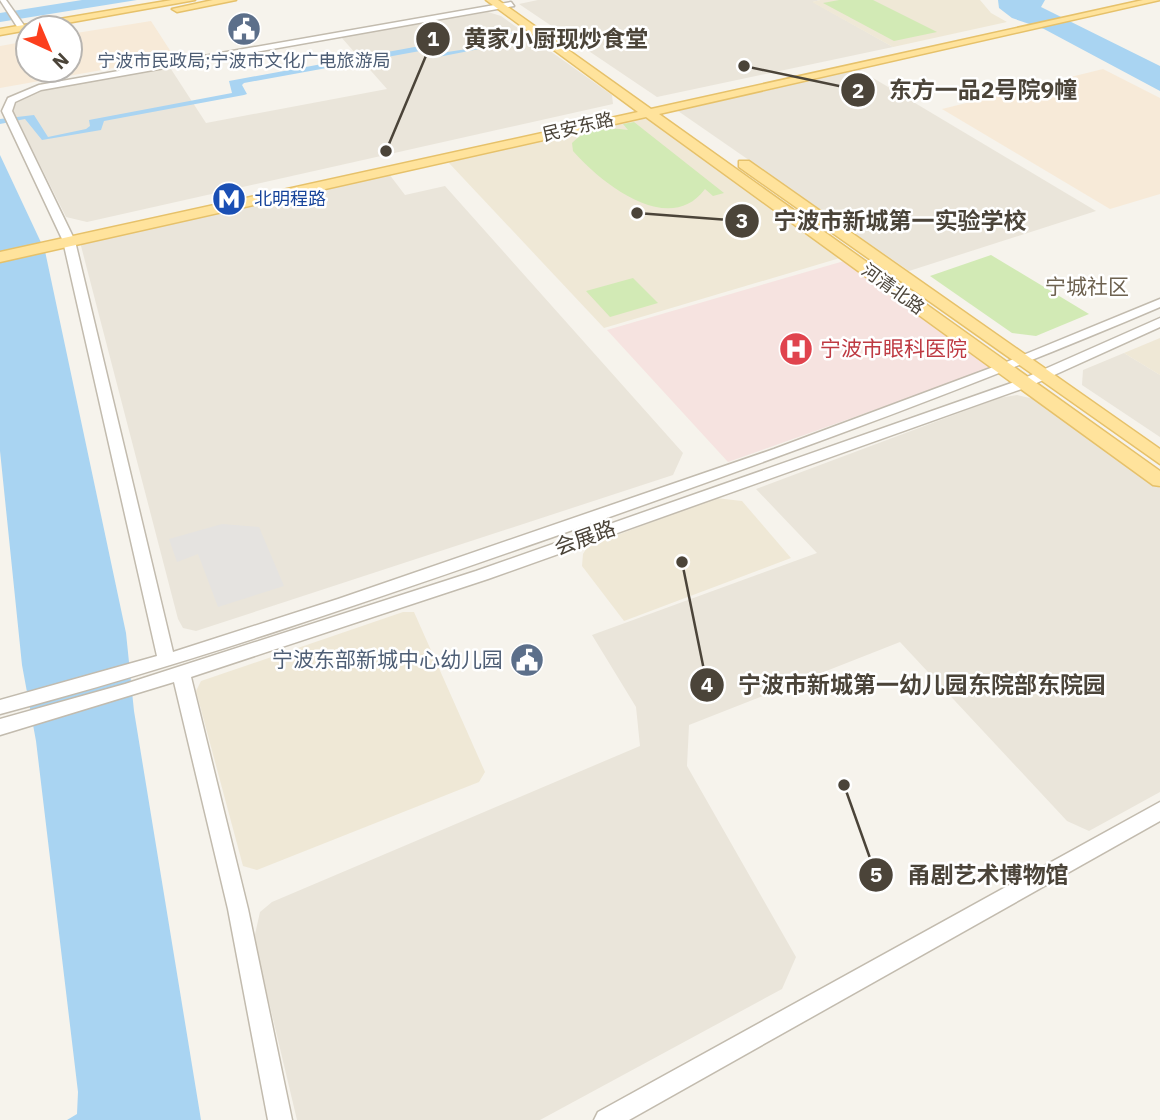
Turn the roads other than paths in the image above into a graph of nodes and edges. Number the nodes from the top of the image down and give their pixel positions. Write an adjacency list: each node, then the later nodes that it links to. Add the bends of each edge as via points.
1 (2, 0): 9 (street)
2 (190, 0): 10 (main road)
3 (231, 0): 11 (main road)
4 (1129, 0): 8 (main road)
5 (1157, 0): 8 (main road, 民安东路)
6 (502, 2): 13 (main road, 河清北路); 14 (street, via 39,88 10,100 7,111)
7 (0, 10): 12 (street)
8 (1058, 18): 13 (main road, 民安东路)
9 (14, 20)
10 (84, 20)
11 (84, 24)
12 (14, 25)
13 (651, 107): 14 (main road, 民安东路); 20 (main road, 河清北路); 21 (main road, 河清北路)
14 (67, 237): 15 (main road, 民安东路); 26 (street)
15 (48, 241): 16 (main road, 民安东路); 17 (main road, 民安东路)
16 (0, 248)
17 (0, 257)
18 (1160, 303): 20 (street, 会展路)
19 (1160, 322): 22 (street, 会展路)
20 (1025, 362): 21 (street, 会展路); 22 (main road, 河清北路)
21 (1005, 369): 23 (main road, 河清北路); 26 (street, 会展路, via 561,528)
22 (1044, 375): 23 (street, 会展路); 24 (main road, 河清北路)
23 (1025, 383): 25 (main road, 河清北路); 27 (street, 会展路, via 482,575)
24 (1160, 458)
25 (1160, 480)
26 (166, 659): 29 (street, 会展路)
27 (181, 673): 29 (street, 会展路, via 125,691); 32 (street, via 238,909)
28 (0, 707): 29 (street, 会展路)
29 (24, 711): 30 (street, 会展路)
30 (0, 727)
31 (1160, 811): 33 (street)
32 (280, 1120)
33 (606, 1120)

